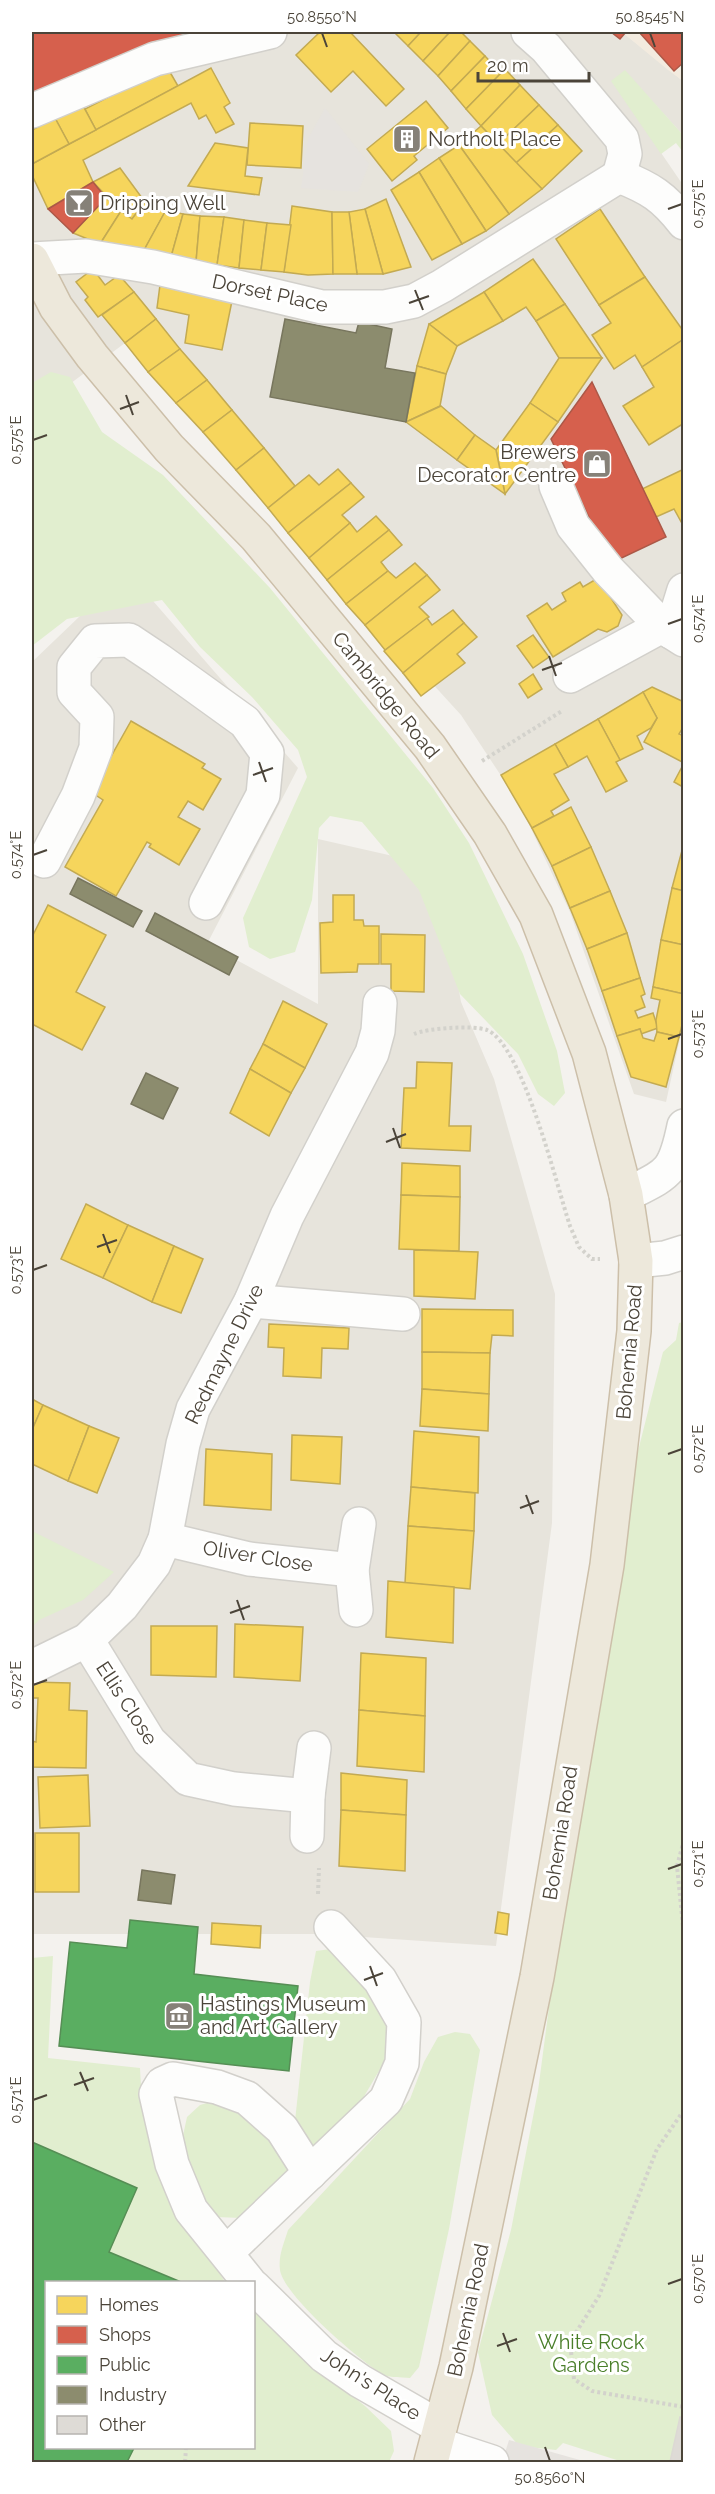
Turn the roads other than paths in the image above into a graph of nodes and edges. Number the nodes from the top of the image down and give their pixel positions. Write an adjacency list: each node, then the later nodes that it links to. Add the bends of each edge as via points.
1 (270, 32): 3 (street, via 155,59)
2 (528, 32): 4 (street, via 622,139 625,154)
3 (32, 111)
4 (619, 176): 5 (street, via 645,186 668,202); 6 (street, Dorset Place, via 442,286 414,301 385,307 322,307 153,267 86,256)
5 (684, 223)
6 (32, 259): 15 (highway, Cambridge Road, via 56,307 92,356 169,448 256,537 333,629 436,755 490,834 536,915 589,1053)
7 (556, 486): 9 (street, via 573,526 608,570)
8 (684, 590): 9 (street)
9 (672, 633): 10 (street)
10 (570, 676)
11 (44, 861): 12 (street, via 78,796 96,748 97,717 74,692 74,667 95,641 129,640 245,722 267,753 263,795)
12 (206, 903)
13 (380, 1003): 18 (street, Redmayne Drive, via 372,1053 287,1216)
14 (684, 1126): 15 (street, via 678,1155 669,1170)
15 (626, 1196): 17 (highway, Bohemia Road)
16 (684, 1252): 17 (street)
17 (636, 1261): 34 (highway, Bohemia Road, via 634,1331 607,1565 537,1977 456,2367)
18 (251, 1300): 19 (street); 21 (street, Redmayne Drive, via 193,1409)
19 (403, 1314)
20 (358, 1524): 22 (street)
21 (165, 1539): 22 (street, Oliver Close, via 249,1559); 24 (street, Redmayne Drive, via 154,1564 122,1606)
22 (352, 1570): 23 (street)
23 (356, 1610)
24 (87, 1640): 25 (street, Redmayne Drive); 27 (street, Ellis Close, via 149,1741 188,1779 234,1789)
25 (32, 1667)
26 (314, 1748): 27 (street)
27 (308, 1796): 28 (street)
28 (307, 1836)
29 (331, 1927): 30 (street, via 380,1980 404,2022 402,2063 386,2100)
30 (310, 2173): 31 (street); 31 (street, via 282,2129 247,2098 217,2087 173,2079 162,2084 156,2094 172,2164 190,2210)
31 (227, 2252): 32 (street)
32 (248, 2281)
33 (255, 2288): 34 (street, John's Place, via 324,2356)
34 (436, 2444): 35 (street, John's Place)
35 (492, 2463)

